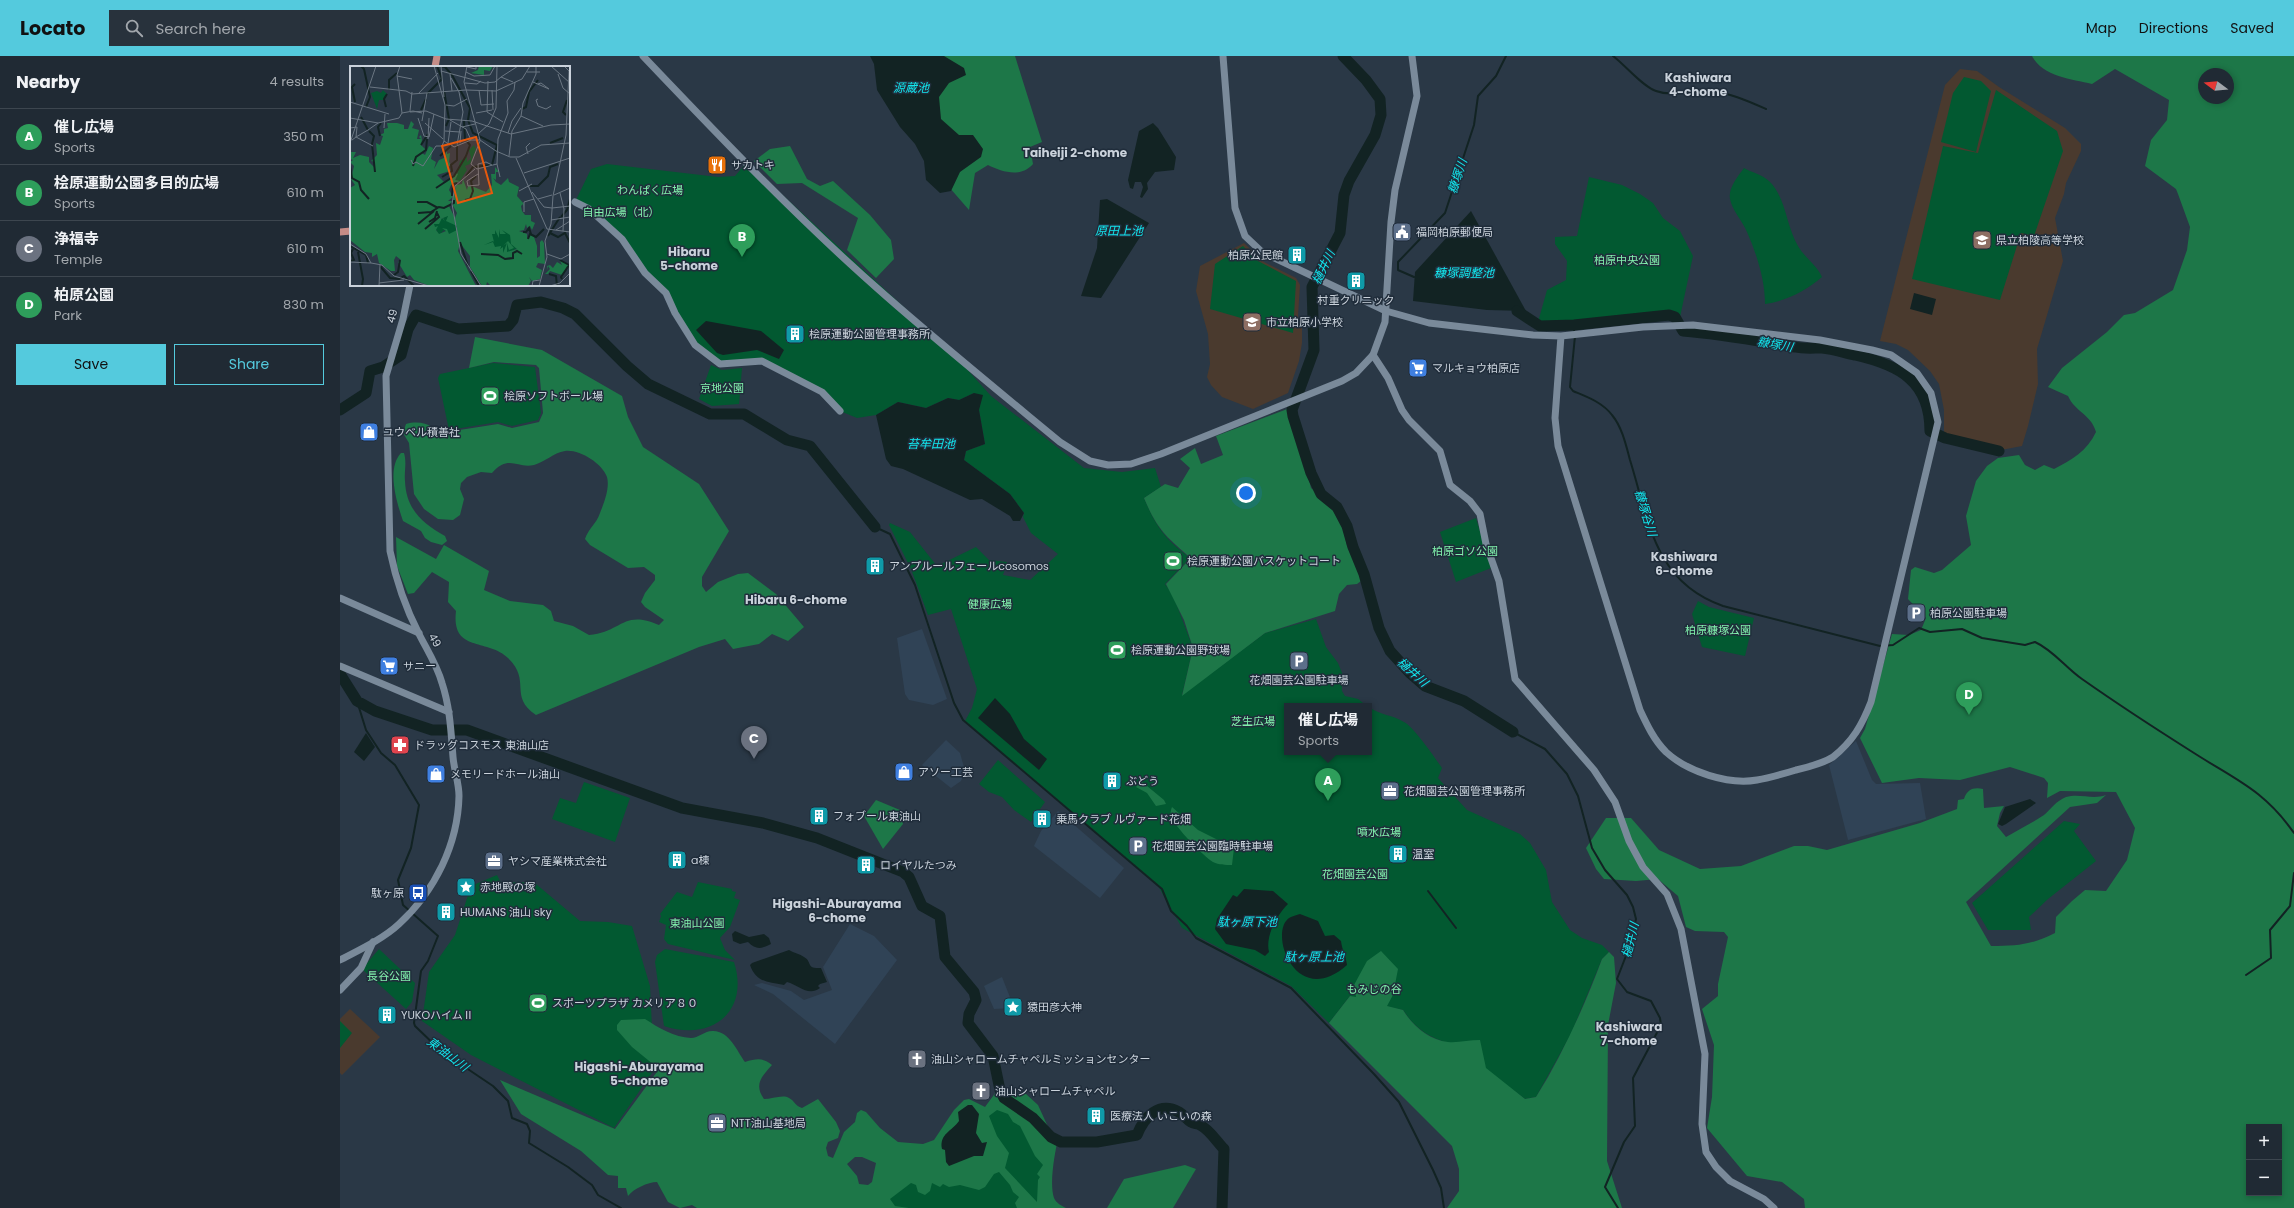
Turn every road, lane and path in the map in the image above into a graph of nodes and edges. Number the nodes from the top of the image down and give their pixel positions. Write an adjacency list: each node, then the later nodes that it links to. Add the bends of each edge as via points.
1 (436, 56): 5 (main road)
2 (643, 56): 12 (street, via 693,110 886,296 1060,442 1090,461 1130,464 1161,454 1342,381 1356,373)
3 (1223, 56): 10 (street, via 1235,208 1245,236 1262,252)
4 (1412, 56): 10 (street, via 1417,96 1395,190)
5 (435, 66)
6 (575, 202): 13 (street, via 589,209 622,239 645,273 666,293 675,314 695,345 720,364 762,361 822,392)
7 (350, 231): 8 (main road)
8 (340, 232)
9 (410, 286): 15 (street, 49 / 49, via 387,372 390,551 395,578)
10 (1386, 311): 11 (street, via 1429,323); 12 (street, via 1385,322)
11 (1561, 336): 11 (street, via 1555,418 1558,446 1640,710 1655,738 1666,752 1701,773 1730,780 1756,780 1816,765 1832,757 1862,727 1870,702 1938,422 1931,393 1917,373 1891,355 1820,340 1678,324)
12 (1373, 355): 21 (street, via 1388,378 1402,410 1440,452 1450,485 1470,501 1480,514 1486,544 1499,581 1515,679 1594,770 1615,802 1629,841 1643,867 1667,894 1681,929 1705,1054 1702,1124 1706,1152 1730,1181 1764,1199)
13 (840, 411)
14 (340, 598): 15 (street)
15 (418, 633): 17 (street, 49 / 49, via 442,683)
16 (340, 666): 17 (street)
17 (449, 712): 18 (street, 49 / 49, via 459,794 457,824 450,851 413,909 399,925)
18 (373, 942): 19 (street, 49 / 49); 20 (street, via 361,968)
19 (340, 960)
20 (340, 990)
21 (1774, 1208)

